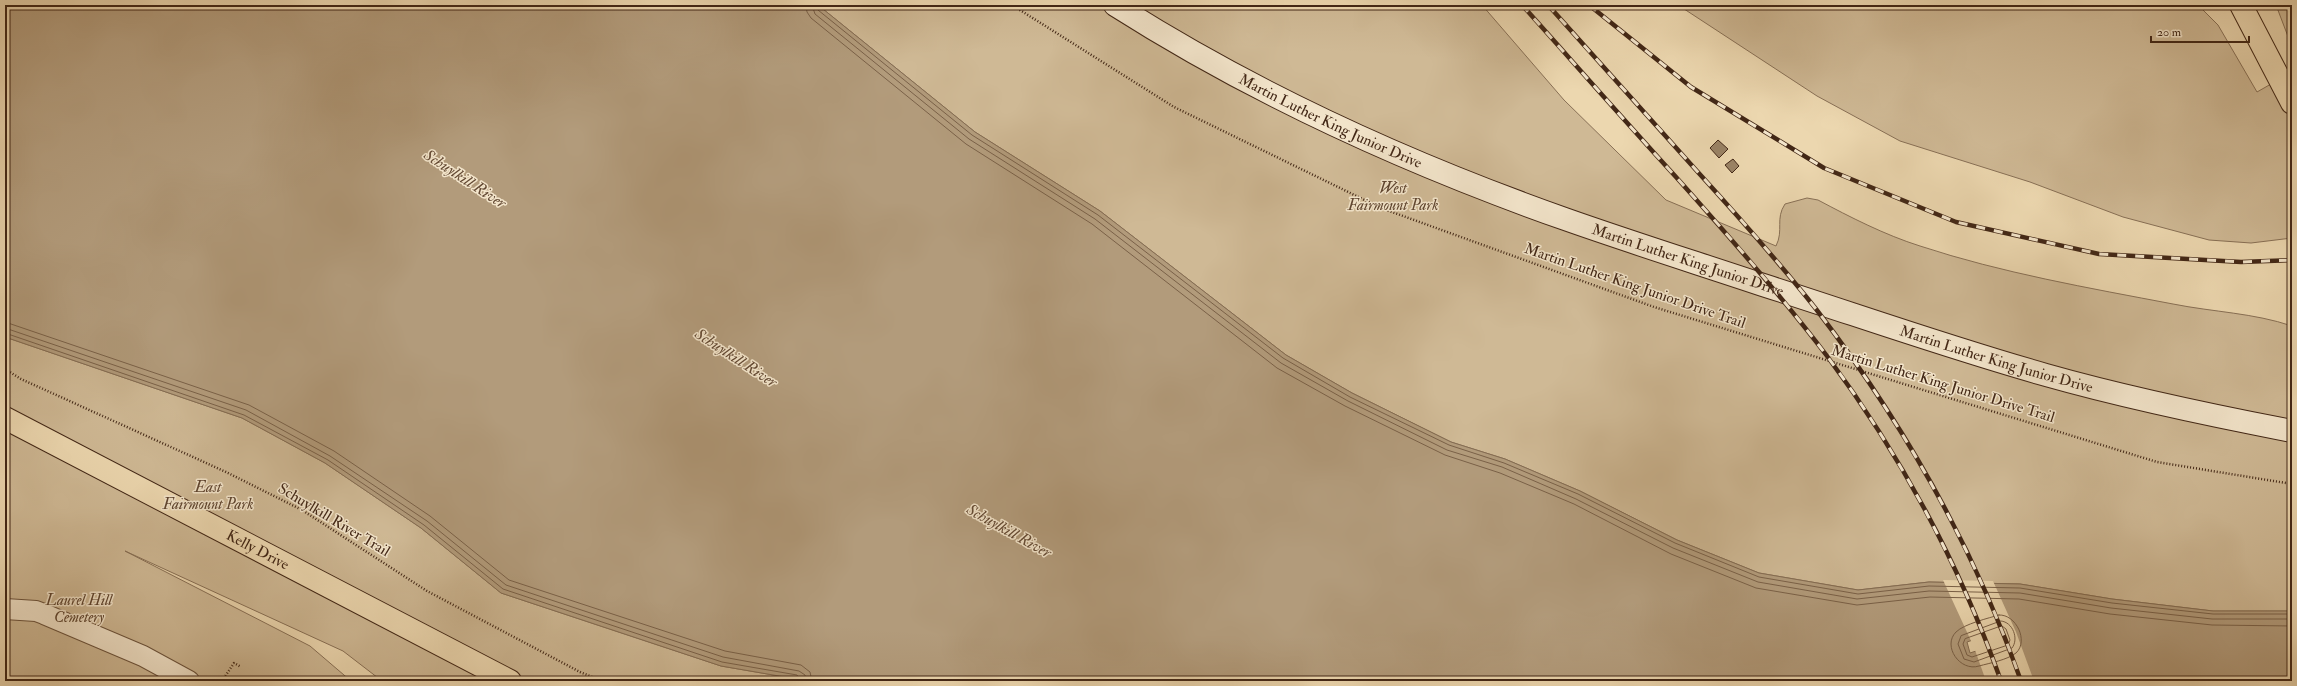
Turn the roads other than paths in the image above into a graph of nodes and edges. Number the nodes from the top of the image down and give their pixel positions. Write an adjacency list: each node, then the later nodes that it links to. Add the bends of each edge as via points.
1 (1115, 5): 5 (main road, Martin Luther King Junior Drive, via 1213,63 1294,104 1393,150 1564,219 1942,344 2047,375 2133,398)
2 (2241, 5): 3 (main road)
3 (2292, 103)
4 (5, 418): 8 (main road, Kelly Drive)
5 (2292, 432)
6 (5, 609): 7 (lane, via 44,614 143,656)
7 (189, 681)
8 (510, 681)

